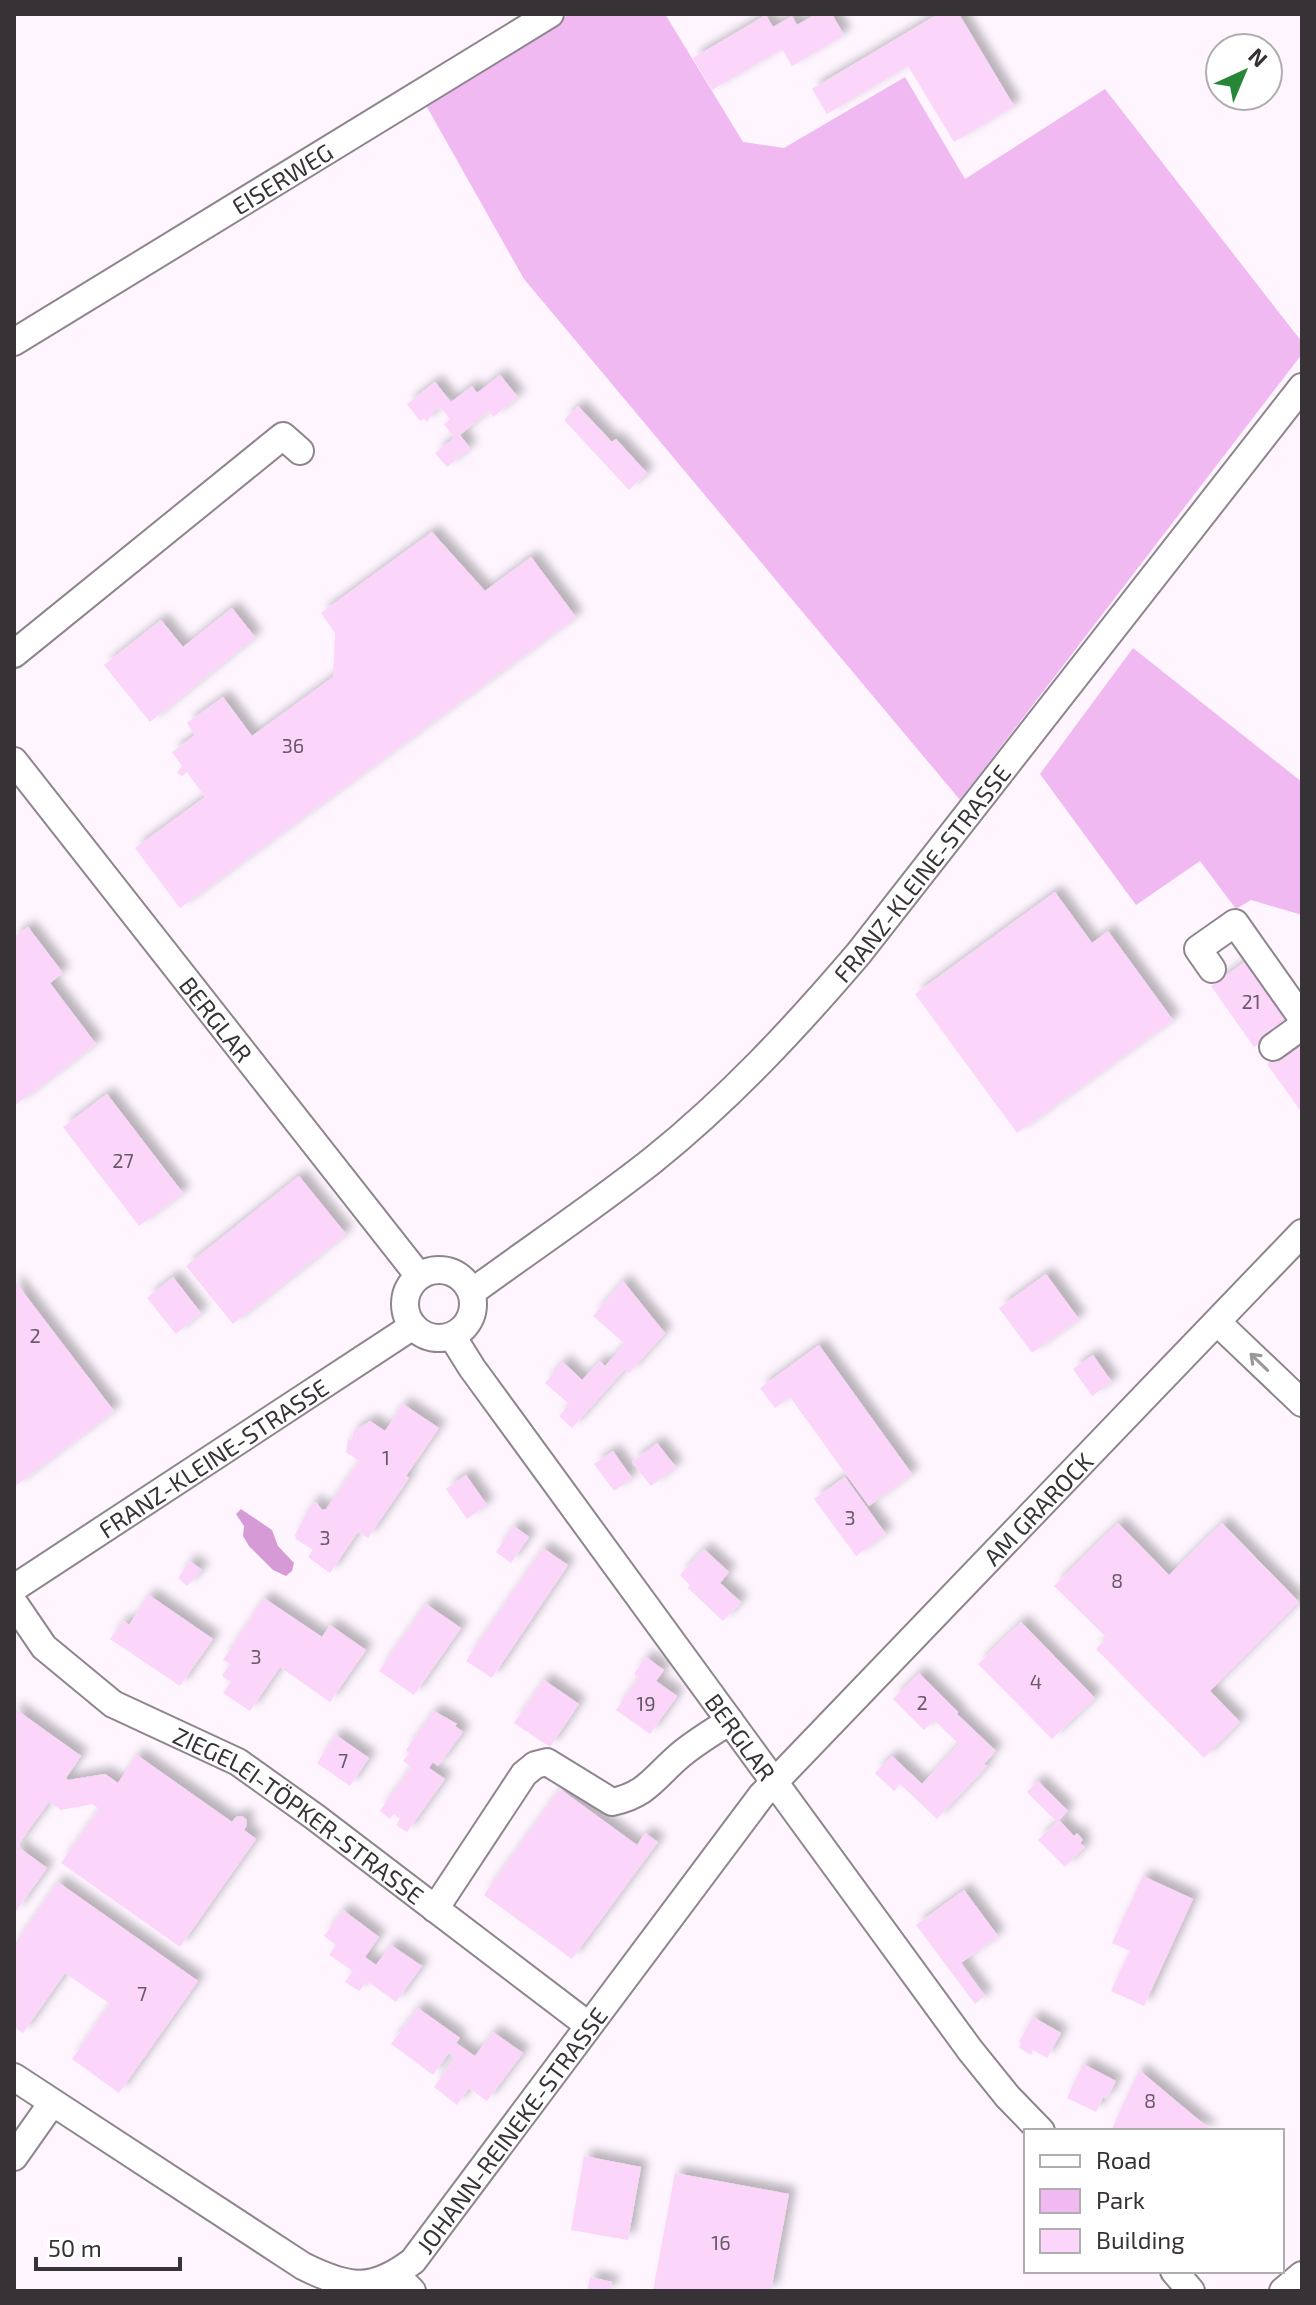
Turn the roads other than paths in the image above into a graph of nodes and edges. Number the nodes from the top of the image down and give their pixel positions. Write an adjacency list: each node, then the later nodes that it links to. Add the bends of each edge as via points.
1 (550, 14): 2 (street, EISERWEG)
2 (14, 342)
3 (1302, 387): 13 (street, FRANZ-KLEINE-STRASSE, via 813,1007 653,1160)
4 (300, 451): 5 (street, via 283,436)
5 (14, 654)
6 (14, 761): 12 (street, BERGLAR)
7 (1212, 969): 8 (street, via 1198,949 1235,923)
8 (1302, 1018)
9 (1302, 1026): 10 (street)
10 (1273, 1047)
11 (1302, 1233): 14 (street, AM GRAROCK)
12 (419, 1276): 13 (street, via 449,1271); 15 (street, via 406,1294)
13 (472, 1292): 16 (street, via 469,1321)
14 (1217, 1322): 17 (street, one-way to 14); 21 (street, AM GRAROCK)
15 (413, 1326): 16 (street, via 432,1337); 18 (street, FRANZ-KLEINE-STRASSE)
16 (452, 1336): 20 (street, BERGLAR)
17 (1302, 1403)
18 (14, 1588)
19 (14, 1603): 22 (street, ZIEGELEI-TÖPKER-STRASSE, via 44,1647 113,1704 238,1762)
20 (730, 1721): 21 (street, BERGLAR); 22 (street, via 631,1798 612,1802 547,1762 535,1765)
21 (774, 1782): 23 (street, JOHANN-REINEKE-STRASSE); 26 (street, BERGLAR, via 970,2050)
22 (435, 1909): 23 (street, ZIEGELEI-TÖPKER-STRASSE)
23 (588, 2025): 30 (street, JOHANN-REINEKE-STRASSE, via 413,2261)
24 (14, 2077): 25 (street, JOHANN-REINEKE-STRASSE)
25 (52, 2103): 27 (street); 30 (street, JOHANN-REINEKE-STRASSE, via 329,2279)
26 (1039, 2129)
27 (14, 2157)
28 (1176, 2273): 31 (street)
29 (1302, 2275): 32 (street)
30 (404, 2283)
31 (1191, 2291)
32 (1283, 2291)

